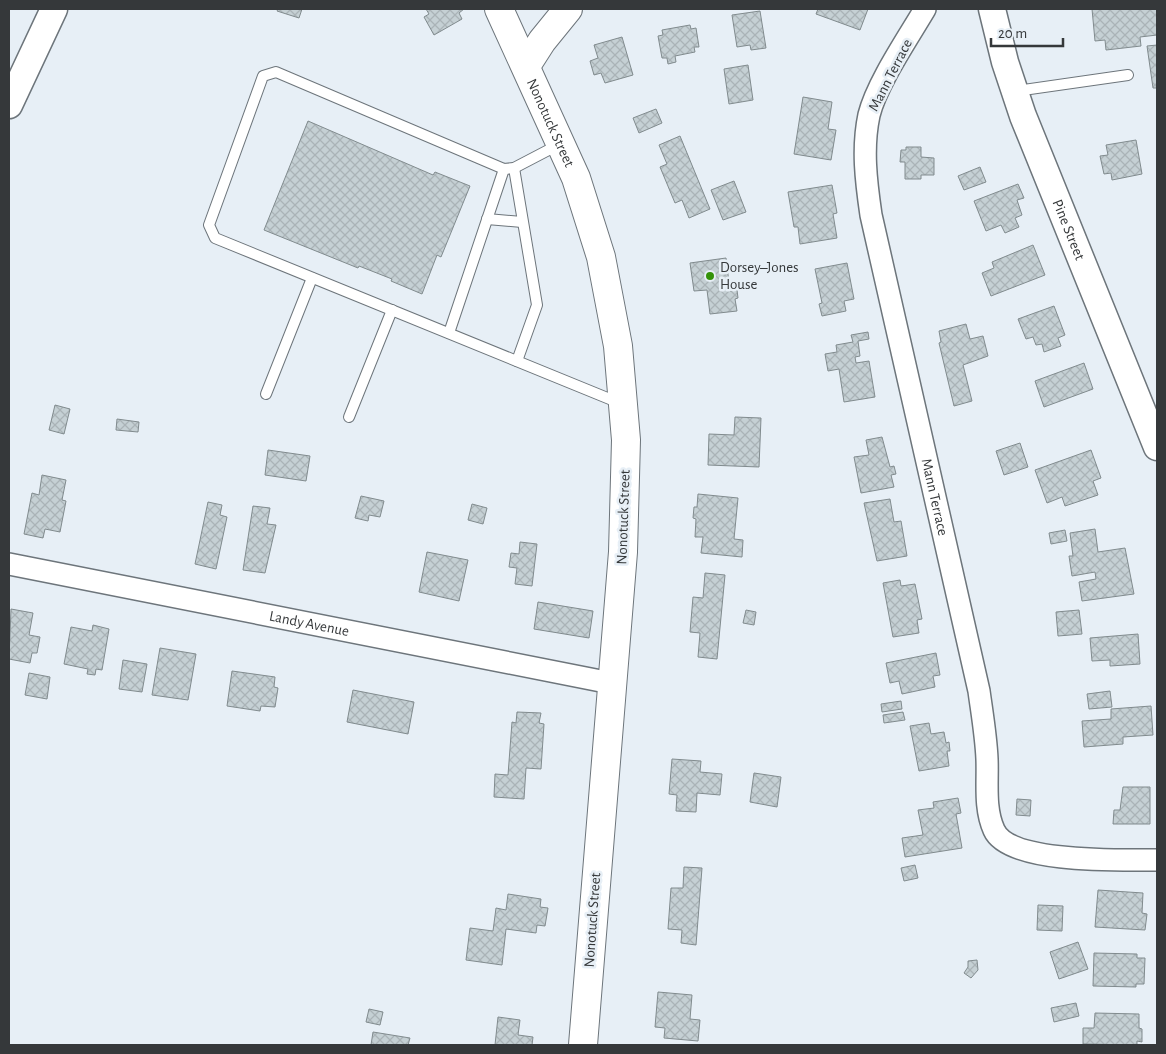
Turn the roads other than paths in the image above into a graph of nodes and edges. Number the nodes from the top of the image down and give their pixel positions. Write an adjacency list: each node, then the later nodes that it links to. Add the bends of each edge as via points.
1 (54, 9): 9 (street)
2 (568, 9): 6 (main road)
3 (925, 9): 24 (street, Mann Terrace, via 883,82 870,113 865,141 866,175 873,225 979,691 990,816 999,839 1017,848 1062,858)
4 (992, 9): 8 (street, Pine Street)
5 (507, 10): 6 (main road, Nonotuck Street)
6 (526, 66): 10 (main road, Nonotuck Street)
7 (1128, 75): 8 (lane)
8 (1015, 91): 21 (street, Pine Street, via 1022,116)
9 (9, 106)
10 (561, 144): 11 (lane); 19 (main road, Nonotuck Street, via 576,178 601,257 618,346)
11 (509, 168): 12 (lane); 13 (lane); 14 (lane, via 270,72 264,76 209,225 210,231 215,238)
12 (487, 219): 13 (lane); 16 (lane)
13 (522, 222): 17 (lane, via 537,305)
14 (312, 278): 15 (lane); 18 (lane)
15 (392, 310): 16 (lane); 20 (lane)
16 (448, 333): 17 (lane)
17 (517, 361): 19 (lane)
18 (266, 394)
19 (622, 404): 23 (main road, Nonotuck Street, via 626,440 623,552)
20 (349, 417)
21 (1157, 447)
22 (9, 564): 23 (street, Landy Avenue)
23 (611, 683): 25 (main road, Nonotuck Street)
24 (1157, 860)
25 (583, 1045)

